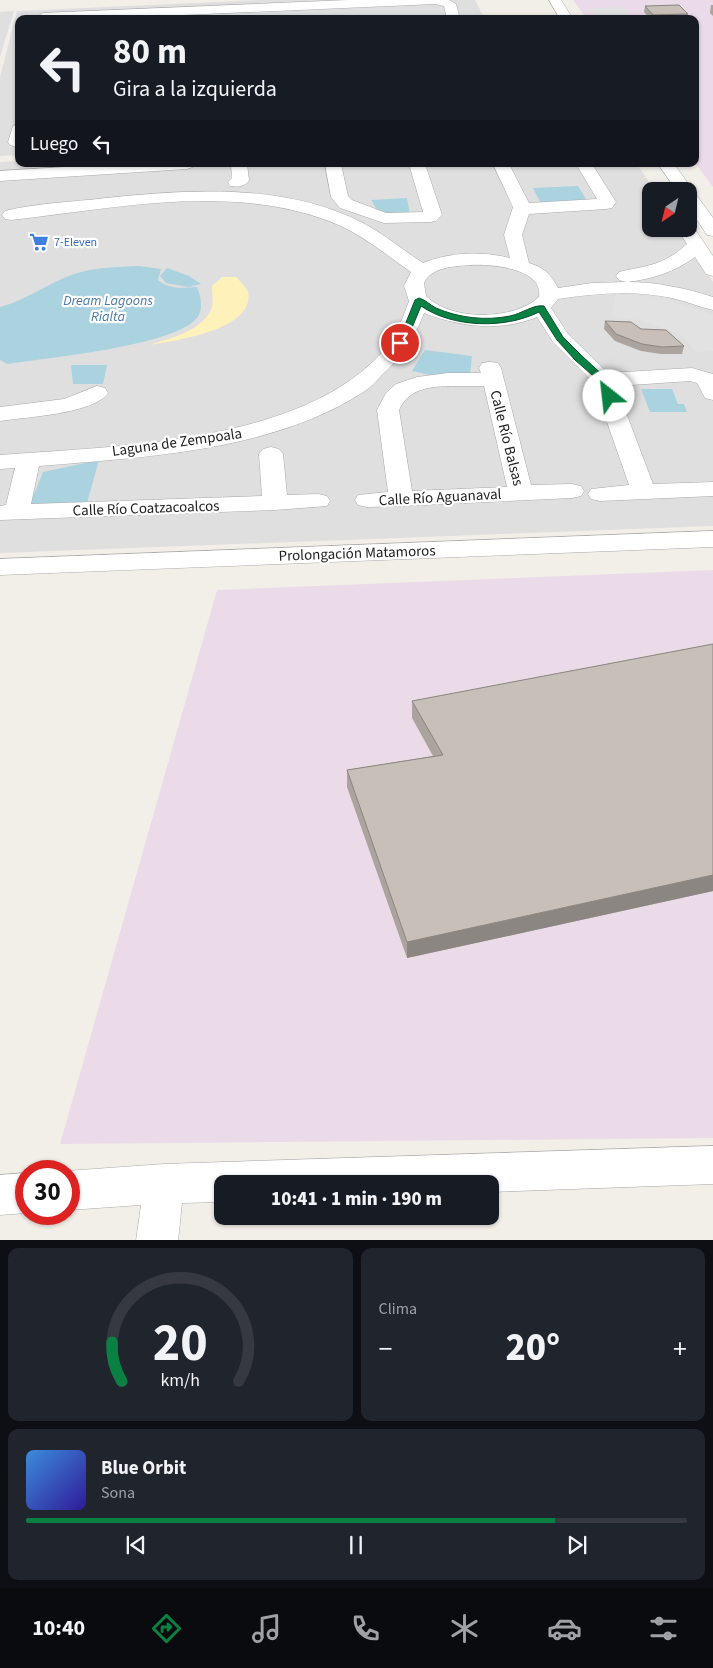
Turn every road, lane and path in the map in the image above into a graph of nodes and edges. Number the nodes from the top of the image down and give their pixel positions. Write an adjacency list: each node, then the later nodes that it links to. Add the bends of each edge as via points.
1 (555, 0): 4 (street)
2 (70, 15): 3 (street, via 444,1 450,4)
3 (453, 15)
4 (564, 15)
5 (140, 167): 13 (street)
6 (239, 167): 14 (street, via 241,180)
7 (334, 167): 20 (street, via 342,201)
8 (418, 167): 20 (street, via 432,216 384,218)
9 (502, 167): 18 (street)
10 (586, 167): 18 (street, via 606,204)
11 (665, 167): 15 (street, via 659,177)
12 (669, 167): 16 (street)
13 (0, 176)
14 (236, 182)
15 (660, 182)
16 (679, 182)
17 (698, 209): 22 (street)
18 (521, 210): 25 (street, via 513,235)
19 (4, 213): 21 (street, via 157,198 213,196 287,204)
20 (368, 213): 21 (street)
21 (346, 222): 27 (street, via 375,238)
22 (713, 231)
23 (691, 238): 24 (street)
24 (696, 246): 26 (street); 28 (street)
25 (520, 265): 27 (street, via 500,260 463,259 437,264); 29 (street, via 537,273)
26 (713, 270)
27 (422, 272): 30 (street, via 414,281 413,291)
28 (657, 280): 29 (street); 31 (street)
29 (546, 295): 30 (street, via 527,314 509,319 474,320 447,315); 32 (street, via 560,338)
30 (419, 300): 33 (street, Laguna de Zempoala, via 392,355)
31 (713, 304)
32 (603, 380): 35 (street, via 692,374 706,379); 43 (street)
33 (361, 383): 36 (street); 39 (street, Laguna de Zempoala, via 311,411 248,432 145,448)
34 (97, 393): 37 (street, via 69,405)
35 (713, 393)
36 (394, 395): 44 (street, Calle Río Balsas, via 414,384 491,374); 46 (street, via 388,410)
37 (0, 414)
38 (270, 454): 49 (street)
39 (29, 459): 40 (street, Laguna de Zempoala); 50 (street, Calle Río Coatzacoalcos)
40 (0, 462)
41 (713, 489): 43 (street)
42 (572, 491): 44 (street, Calle Río Aguanaval)
43 (644, 492): 45 (street)
44 (521, 493): 46 (street, Calle Río Aguanaval)
45 (600, 494)
46 (401, 498): 47 (street, Calle Río Aguanaval)
47 (367, 500)
48 (318, 501): 49 (street, Calle Río Coatzacoalcos)
49 (275, 503): 50 (street, Calle Río Coatzacoalcos)
50 (8, 513)
51 (713, 539): 52 (street, Prolongación Matamoros)
52 (0, 567)
53 (713, 1165): 54 (street)
54 (164, 1184): 55 (street); 58 (street)
55 (80, 1189)
56 (15, 1194): 57 (street)
57 (0, 1195)
58 (158, 1240)

